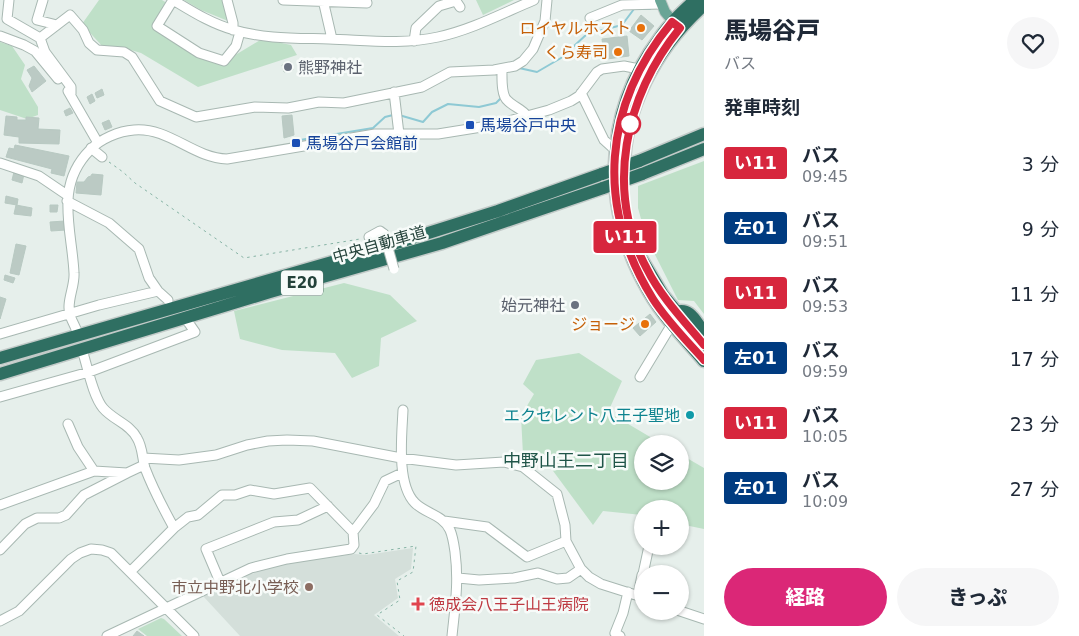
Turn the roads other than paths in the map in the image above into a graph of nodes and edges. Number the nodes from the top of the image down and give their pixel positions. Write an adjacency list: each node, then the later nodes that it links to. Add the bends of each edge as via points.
1 (9, 0): 19 (street, via 7,19)
2 (43, 0): 15 (street, via 37,20)
3 (173, 0): 17 (street, via 210,21); 17 (street, via 156,26 199,53 224,61 236,46)
4 (227, 0): 17 (street)
5 (283, 0): 10 (street)
6 (366, 0): 10 (street, via 367,3)
7 (534, 0): 21 (street, via 440,37)
8 (548, 0): 22 (street, via 545,20 533,49 519,64)
9 (695, 0): 16 (highway)
10 (323, 1): 20 (street)
11 (660, 2): 14 (street, via 622,6); 16 (main road)
12 (704, 5): 16 (highway)
13 (460, 7): 21 (street, via 456,1 439,6 416,28)
14 (590, 18)
15 (57, 25): 19 (street); 24 (street, via 70,15 97,50 124,52 132,57 160,102 196,117 255,107 344,103)
16 (676, 25): 23 (highway, via 663,50)
17 (236, 31): 20 (street, via 286,38)
18 (0, 36): 26 (street, via 34,51)
19 (40, 38): 26 (street, via 45,52 71,87)
20 (332, 39): 21 (street)
21 (414, 41)
22 (502, 69): 24 (street, via 450,72 422,87); 27 (street, via 506,101)
23 (644, 72): 25 (street, via 624,66 602,69); 32 (highway, via 623,107); 41 (highway, via 626,140 625,199 641,256)
24 (394, 92): 28 (street)
25 (581, 93): 27 (street, via 567,103); 32 (street, via 604,140)
26 (71, 94): 30 (street)
27 (528, 116): 28 (street, via 438,134)
28 (399, 134): 30 (street, via 375,134 227,159 209,157 166,135 144,130 122,132)
29 (704, 134): 48 (highway, 中央自動車道 / E20, bridge, via 639,161 498,211)
30 (95, 146): 33 (street); 35 (street, via 74,170)
31 (704, 149): 51 (highway, 中央自動車道 / E20, bridge, via 603,188 442,243)
32 (615, 150): 41 (highway, via 617,202 627,244 658,306)
33 (102, 157)
34 (0, 163): 35 (street, via 39,176)
35 (67, 198): 38 (street, via 109,223 139,249 149,278); 40 (street, via 75,275)
36 (369, 237): 37 (street, bridge, via 380,231 384,234)
37 (394, 269)
38 (158, 291): 39 (street); 40 (street)
39 (168, 300)
40 (70, 314): 44 (street); 45 (street)
41 (677, 319): 43 (highway, via 681,310 687,311); 46 (highway); 49 (highway); 52 (street)
42 (188, 322): 50 (street, via 195,332)
43 (700, 328)
44 (76, 329)
45 (0, 334)
46 (704, 345)
47 (83, 353): 50 (street)
48 (0, 358)
49 (704, 360)
50 (89, 372): 53 (street); 57 (street, via 99,403 134,433)
51 (0, 374)
52 (640, 377)
53 (0, 397)
54 (403, 410): 56 (street)
55 (68, 424): 58 (street)
56 (401, 458): 57 (street, via 313,441 287,440 247,445 216,455); 60 (street); 66 (street, via 456,465 504,462 522,467 558,494)
57 (144, 461): 59 (street); 64 (street, via 156,495)
58 (94, 471): 59 (street); 61 (street)
59 (127, 473): 67 (street, via 84,495 66,515 37,518 25,524)
60 (402, 473): 63 (street, via 414,502); 65 (street, via 386,481)
61 (0, 505)
62 (328, 506): 64 (street, via 310,488 274,494 250,490 222,495 198,515 188,517); 65 (street); 71 (street, via 298,520 274,522 206,549)
63 (444, 521): 66 (street, via 487,527 528,557); 70 (street, via 454,542)
64 (174, 528): 69 (street)
65 (353, 532): 71 (street, via 354,545 351,549 273,561)
66 (566, 541): 68 (street)
67 (0, 550)
68 (581, 569): 70 (street, via 568,578 557,579 538,573 514,578); 72 (street, via 601,584)
69 (130, 572): 74 (street); 77 (street, via 112,553 85,550 70,559 19,612)
70 (458, 578): 80 (street)
71 (220, 582): 74 (street)
72 (628, 592): 73 (street); 81 (street, via 624,613 614,634)
73 (634, 594)
74 (165, 608): 78 (street); 79 (street)
75 (689, 613): 76 (street)
76 (704, 619)
77 (0, 621)
78 (109, 636)
79 (194, 636)
80 (452, 636)
81 (620, 636)

